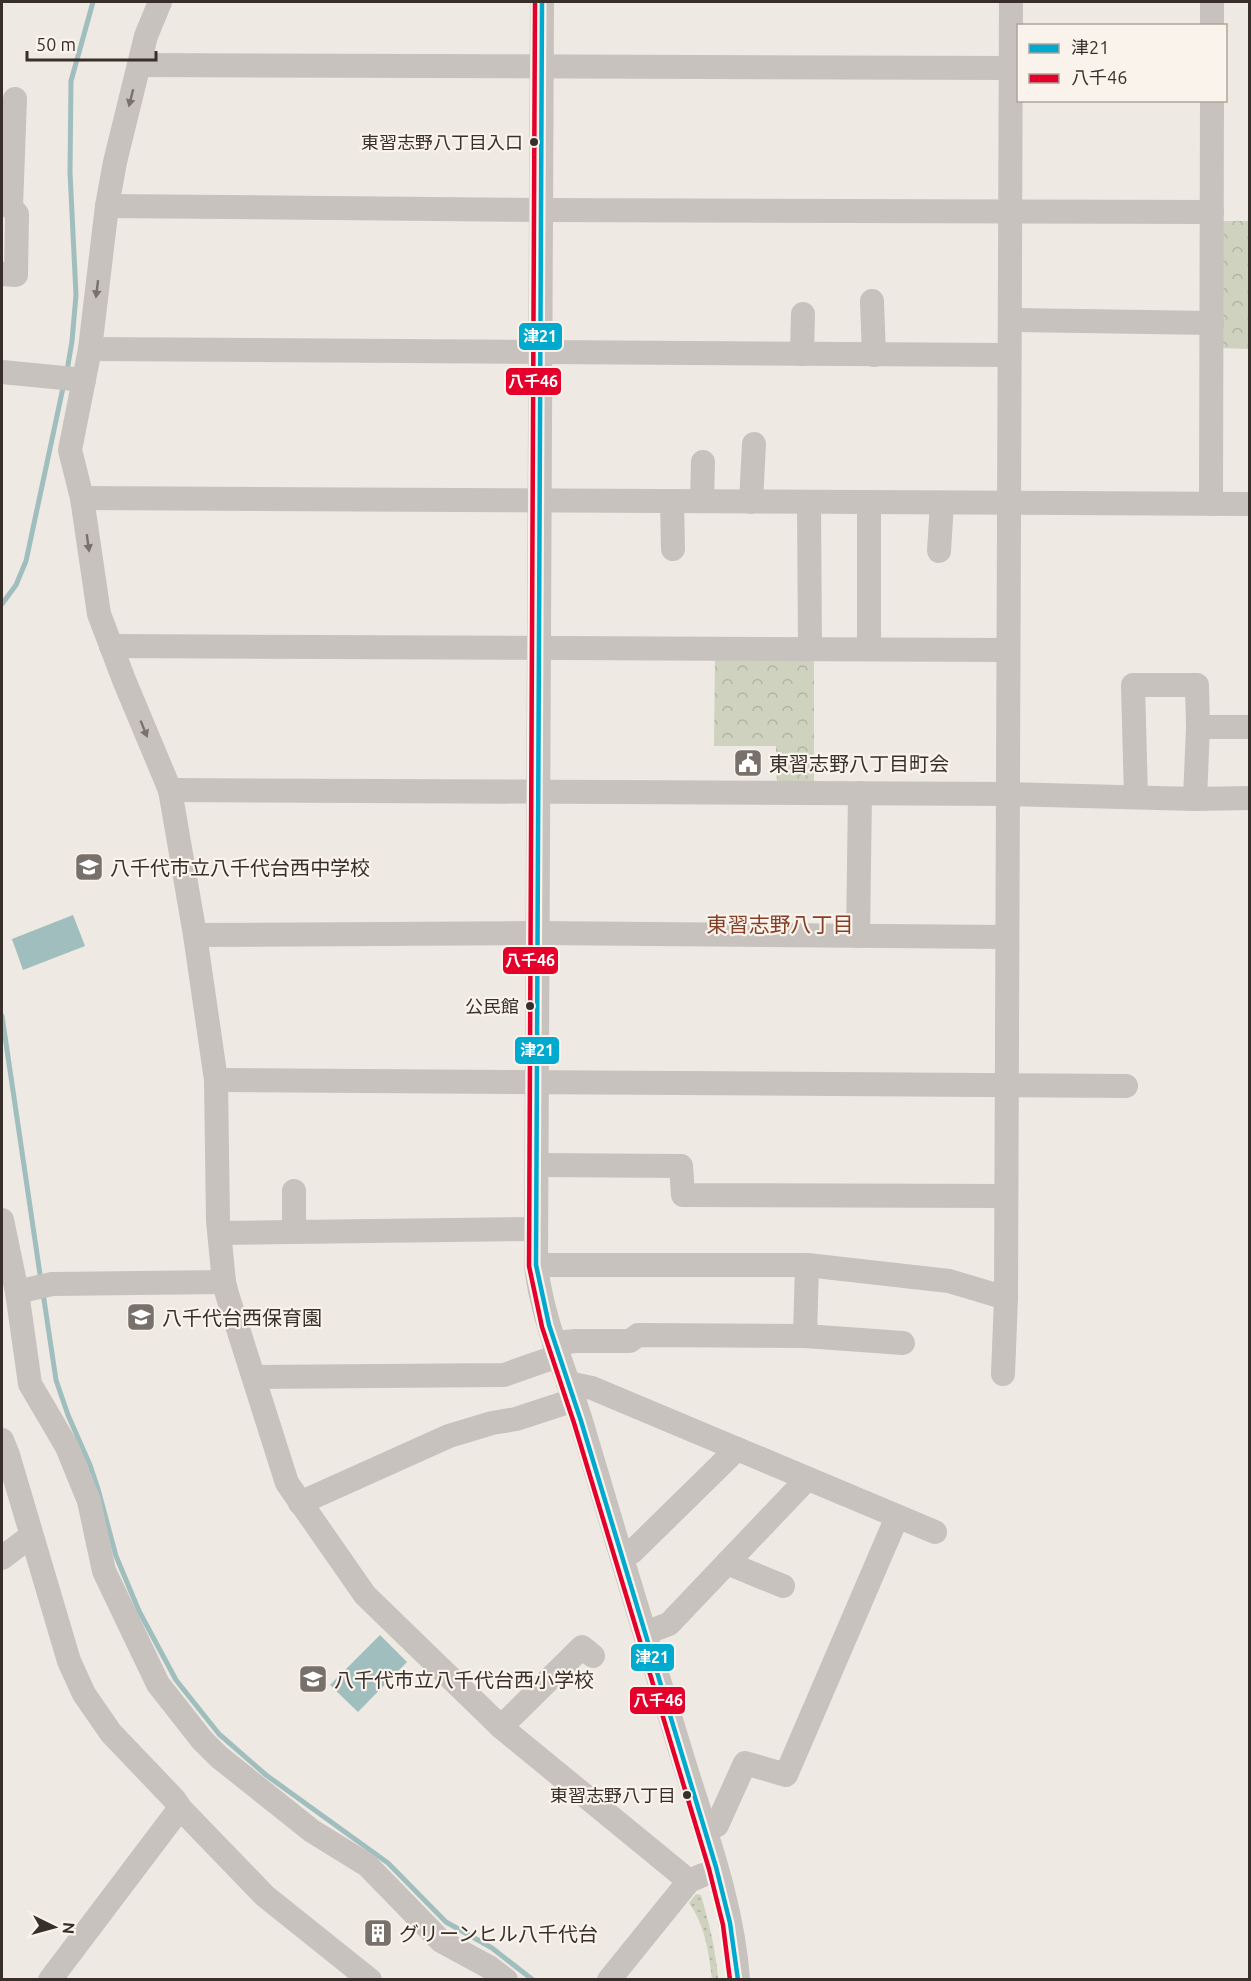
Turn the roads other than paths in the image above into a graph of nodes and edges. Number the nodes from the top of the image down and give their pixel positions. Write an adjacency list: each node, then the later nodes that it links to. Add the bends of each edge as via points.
1 (160, 2): 6 (street)
2 (542, 2): 7 (street)
3 (1011, 2): 8 (street)
4 (1212, 2): 5 (street)
5 (1212, 24)
6 (139, 65): 7 (street); 11 (street, one-way to 11)
7 (542, 67): 8 (street); 13 (street)
8 (1011, 68): 14 (street)
9 (15, 99): 12 (street)
10 (1212, 102): 15 (street)
11 (107, 206): 13 (street); 21 (street, one-way to 21)
12 (6, 207): 16 (street, via 17,214 16,275)
13 (542, 210): 14 (street); 22 (street)
14 (1011, 212): 15 (street); 19 (street)
15 (1212, 212): 20 (street)
16 (2, 274)
17 (872, 300): 24 (street)
18 (803, 314): 23 (street)
19 (1010, 320): 20 (street); 25 (street)
20 (1212, 323): 39 (street)
21 (90, 349): 22 (street); 27 (street)
22 (540, 353): 23 (street); 31 (street)
23 (802, 354): 24 (street)
24 (874, 355): 25 (street)
25 (1009, 355): 38 (street)
26 (2, 372): 27 (street)
27 (72, 379): 30 (street, via 70,450)
28 (754, 444): 34 (street)
29 (703, 462): 33 (street)
30 (82, 498): 31 (street); 43 (street, one-way to 43, via 99,614)
31 (541, 500): 32 (street); 44 (street)
32 (672, 501): 33 (street); 41 (street)
33 (702, 501): 34 (street)
34 (751, 502): 35 (street)
35 (809, 502): 36 (street); 45 (street)
36 (869, 502): 37 (street); 46 (street)
37 (942, 503): 38 (street); 42 (street)
38 (1009, 503): 39 (street); 47 (street)
39 (1211, 504): 40 (street)
40 (1250, 504)
41 (674, 549)
42 (939, 551)
43 (111, 646): 44 (street); 50 (street, one-way to 50)
44 (539, 647): 45 (street); 51 (street)
45 (810, 649): 46 (street)
46 (869, 649): 47 (street)
47 (1008, 650): 53 (street)
48 (1198, 727): 49 (street); 54 (street, via 1197,685 1134,685); 56 (street)
49 (1250, 727)
50 (170, 790): 51 (street); 58 (street)
51 (538, 791): 52 (street); 57 (street)
52 (860, 793): 53 (street); 59 (street)
53 (1007, 794): 54 (street); 60 (street)
54 (1136, 797): 56 (street)
55 (1250, 798): 56 (street)
56 (1195, 799)
57 (538, 933): 58 (street); 59 (street); 62 (street)
58 (195, 935): 61 (street)
59 (858, 936): 60 (street)
60 (1006, 937): 63 (street)
61 (216, 1080): 62 (street); 71 (street)
62 (538, 1082): 63 (street); 65 (street)
63 (1005, 1084): 64 (street); 67 (street)
64 (1126, 1086)
65 (537, 1165): 67 (street, via 681,1166 682,1195); 69 (street)
66 (294, 1191): 70 (street)
67 (1005, 1196): 76 (street)
68 (2, 1220): 75 (street)
69 (536, 1228): 70 (street); 73 (street)
70 (294, 1231): 71 (street)
71 (220, 1233): 74 (street)
72 (807, 1264): 73 (street); 76 (street, via 949,1281); 77 (street)
73 (536, 1265): 79 (street, via 539,1292)
74 (224, 1282): 75 (street); 81 (street)
75 (24, 1286): 103 (street, via 30,1384 67,1447 89,1501 104,1571 158,1684 219,1757 312,1831 367,1865 441,1941)
76 (1006, 1298): 80 (street)
77 (805, 1336): 78 (street); 79 (street, via 638,1335 630,1341 576,1341)
78 (903, 1343)
79 (556, 1349): 81 (street, via 504,1375); 82 (street)
80 (1003, 1374)
81 (254, 1377): 86 (street, via 287,1483)
82 (571, 1391): 84 (street, via 592,1388); 86 (street, via 516,1419 449,1436); 90 (street)
83 (2, 1440): 89 (street)
84 (737, 1449): 85 (street); 90 (street, via 632,1552)
85 (807, 1479): 87 (street); 92 (street)
86 (300, 1503): 96 (street, via 365,1595)
87 (897, 1517): 88 (street); 98 (street, via 786,1775 745,1763 717,1825)
88 (935, 1533)
89 (31, 1536): 91 (street); 97 (street, via 69,1661 84,1694 111,1733)
90 (621, 1554): 94 (street)
91 (2, 1558)
92 (727, 1563): 93 (street); 94 (street, via 669,1624)
93 (783, 1586)
94 (645, 1633): 98 (street)
95 (593, 1656): 96 (street, via 582,1647)
96 (501, 1727): 100 (street)
97 (180, 1808): 101 (street); 102 (street, via 265,1896)
98 (703, 1824): 99 (street)
99 (716, 1869): 100 (street); 105 (street, via 736,1952)
100 (689, 1881): 104 (street)
101 (50, 1980)
102 (370, 1980)
103 (506, 1980)
104 (609, 1980)
105 (738, 1980)

